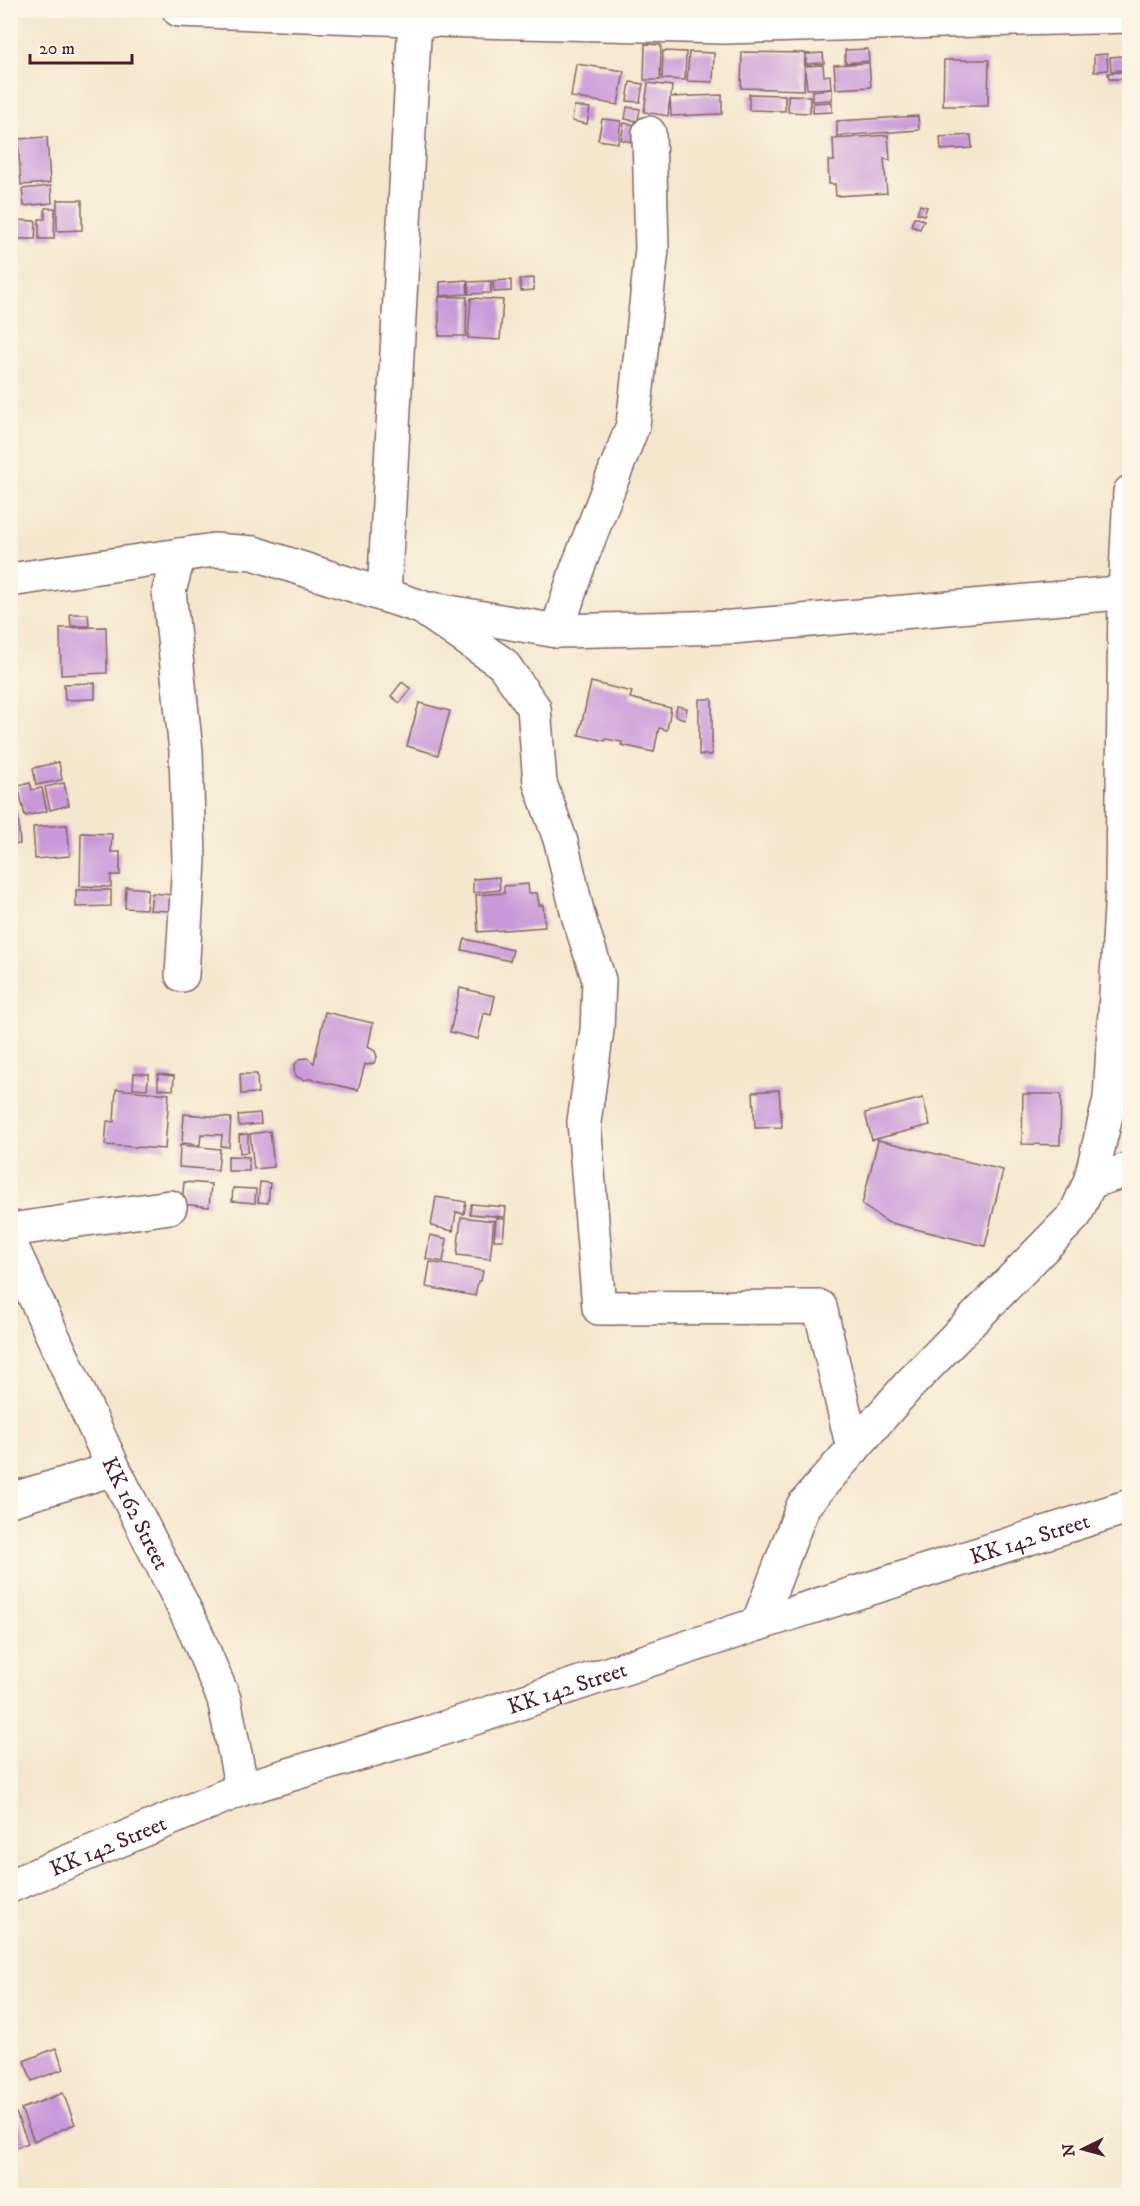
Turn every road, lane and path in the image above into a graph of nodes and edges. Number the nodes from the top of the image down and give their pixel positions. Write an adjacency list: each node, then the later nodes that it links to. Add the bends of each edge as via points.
1 (179, 10): 3 (street)
2 (1006, 15): 4 (street); 5 (street)
3 (429, 16): 5 (street); 11 (street)
4 (1130, 16)
5 (723, 19)
6 (649, 133): 13 (street, via 652,249 633,425)
7 (1130, 492): 10 (street)
8 (179, 555): 9 (street); 11 (street, via 214,550 254,553); 14 (street, via 169,591 186,751 189,861)
9 (10, 580)
10 (1127, 593): 13 (street, via 732,627); 16 (street, via 1122,890 1110,1099)
11 (384, 595): 12 (street)
12 (421, 607): 13 (street); 20 (street, via 503,664 534,708 540,783 561,842 599,980 597,1030 584,1122 599,1308 820,1307)
13 (557, 631)
14 (182, 975)
15 (1130, 1169): 16 (street)
16 (1090, 1182): 20 (street, via 1075,1215 915,1379)
17 (170, 1207): 18 (street)
18 (10, 1230)
19 (10, 1243): 21 (street, KK 162 Street)
20 (853, 1449): 24 (street, via 803,1506)
21 (114, 1468): 22 (street); 25 (street, KK 162 Street, via 193,1626 224,1700)
22 (10, 1500)
23 (1130, 1506): 24 (street, KK 142 Street)
24 (758, 1624): 25 (street, KK 142 Street)
25 (242, 1789): 26 (street, KK 142 Street)
26 (10, 1886)

